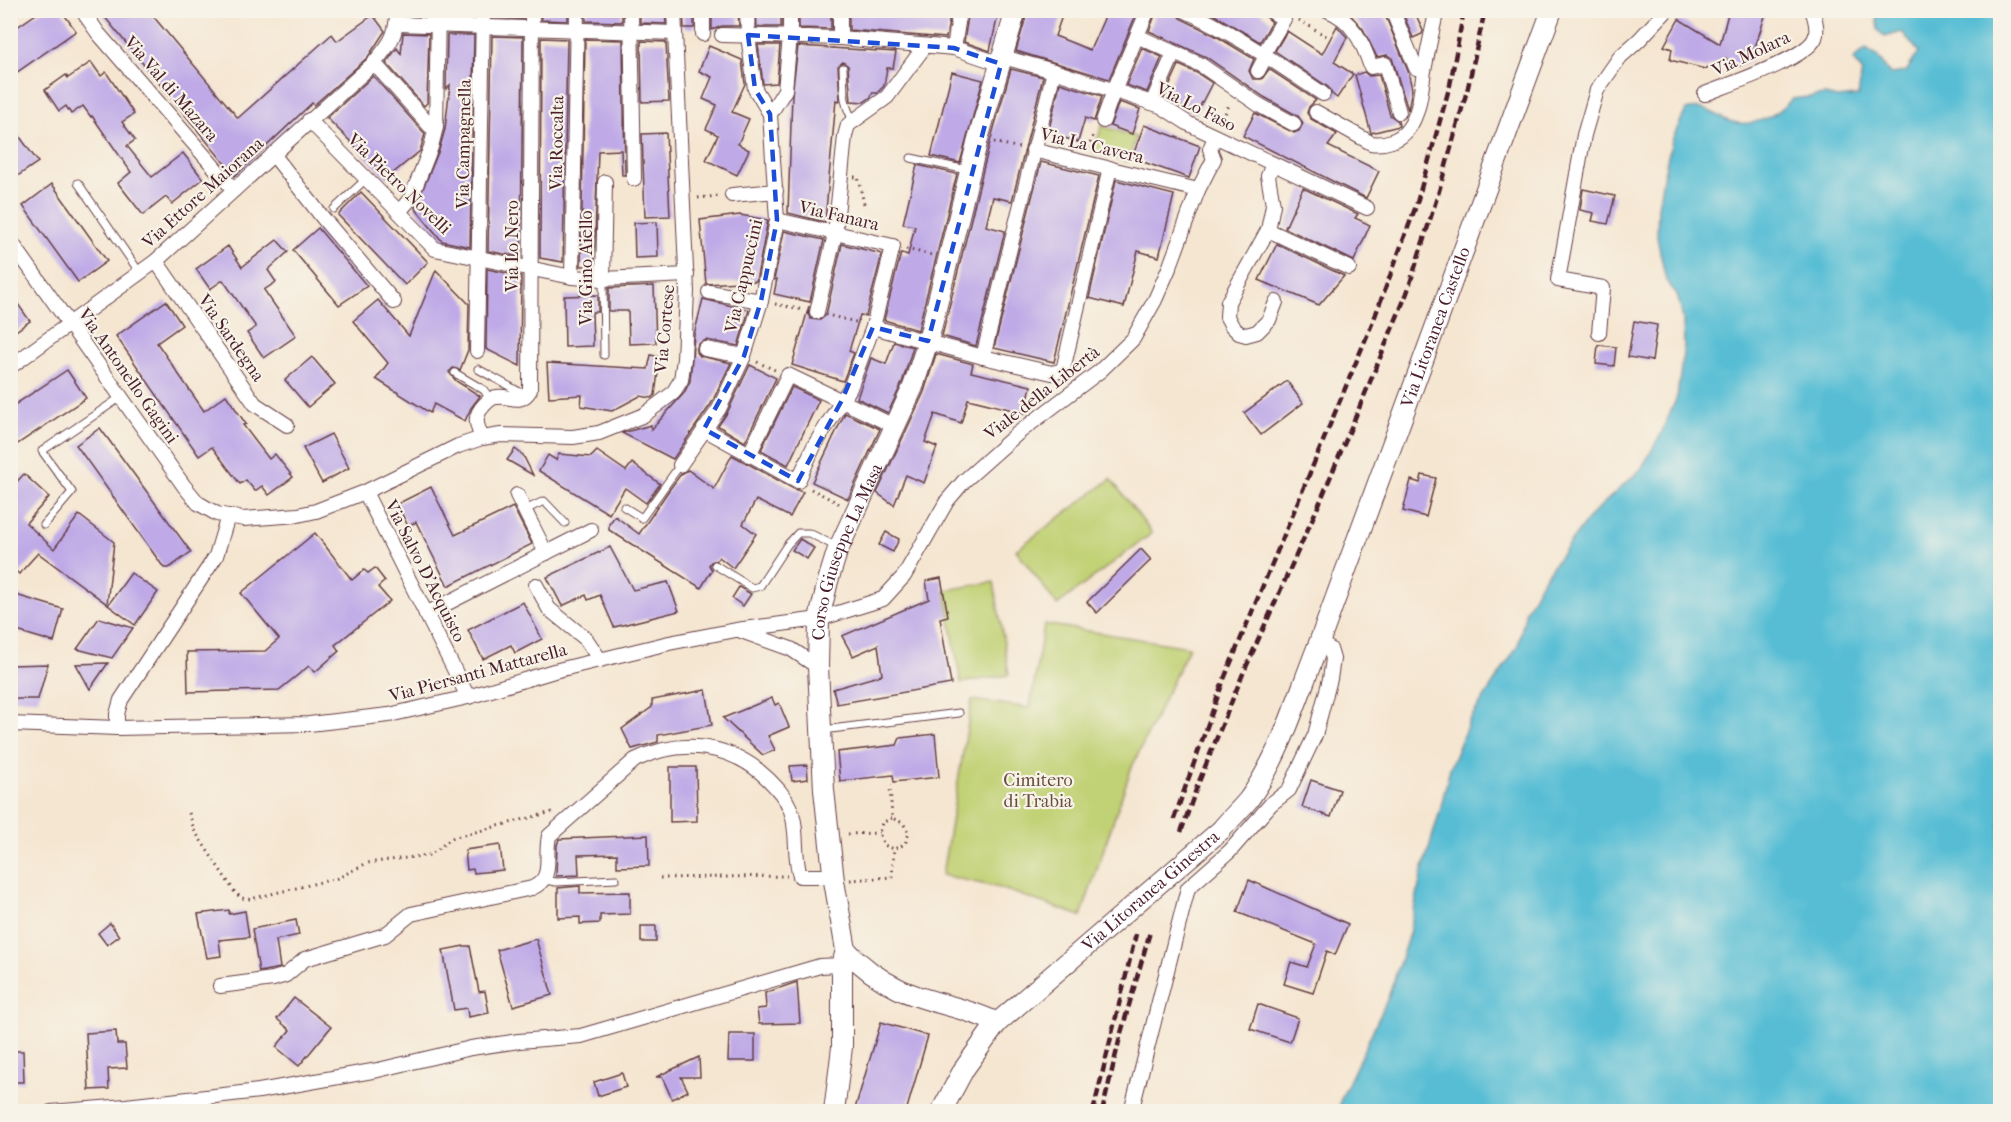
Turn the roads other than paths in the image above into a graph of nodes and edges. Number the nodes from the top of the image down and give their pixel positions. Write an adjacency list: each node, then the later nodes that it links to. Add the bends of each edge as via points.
1 (82, 10): 70 (street, Via Val di Mazara)
2 (483, 10): 24 (street, Via Campagnella)
3 (532, 10): 25 (street, Via Lo Nero)
4 (577, 10): 26 (street, Via Roccalta)
5 (631, 10): 27 (street)
6 (674, 10): 28 (street, Via Cortese)
7 (703, 10): 29 (street)
8 (747, 10): 31 (street)
9 (790, 10): 32 (street)
10 (840, 10): 34 (street)
11 (960, 10): 36 (street)
12 (1016, 10): 39 (street, Corso Giuseppe La Masa)
13 (1148, 10): 33 (street)
14 (1184, 10): 37 (street)
15 (1269, 10): 37 (street, via 1284,19)
16 (1392, 10): 42 (street, via 1416,68)
17 (1437, 10): 42 (street)
18 (1552, 10): 131 (street, Via Litoranea Castello)
19 (1667, 10): 96 (street, via 1609,70 1596,90 1584,135 1558,279 1603,288)
20 (1812, 10): 47 (street, Via Molara, via 1815,38 1807,47 1771,68)
21 (1330, 11): 50 (street, via 1354,29 1371,68 1385,64)
22 (397, 17): 23 (street); 40 (street, Via Ettore Maiorana, via 392,41)
23 (438, 18): 24 (street); 56 (street)
24 (483, 27): 25 (street); 81 (street, Via Campagnella)
25 (532, 28): 26 (street); 83 (street, Via Lo Nero)
26 (577, 30): 27 (street); 87 (street, Via Roccalta)
27 (631, 32): 28 (street); 67 (street)
28 (675, 33): 86 (street, Via Cortese)
29 (703, 34)
30 (722, 35): 31 (street, Via Lo Faso)
31 (748, 35): 32 (street, Via Lo Faso); 51 (street, via 754,89)
32 (790, 36): 34 (street, Via Lo Faso); 51 (street, via 785,90)
33 (1137, 36): 38 (street); 45 (street)
34 (840, 38): 35 (street, Via Lo Faso)
35 (925, 46): 36 (street, Via Lo Faso); 53 (street, via 887,97)
36 (954, 48): 39 (street, Via Lo Faso)
37 (1267, 52): 44 (street); 46 (street)
38 (1174, 53): 48 (street); 55 (street, via 1201,65)
39 (1002, 61): 43 (street, Via Lo Faso); 65 (street, Corso Giuseppe La Masa)
40 (374, 63): 52 (street, Via Ettore Maiorana); 56 (street, via 430,126)
41 (843, 68): 53 (lane, via 844,101)
42 (1424, 69): 49 (street, via 1413,122 1398,138 1371,143)
43 (1054, 71): 45 (street, Via Lo Faso); 59 (street)
44 (1258, 71)
45 (1114, 90): 48 (street, Via Lo Faso); 54 (street)
46 (1323, 94)
47 (1705, 94)
48 (1152, 103): 57 (street, Via Lo Faso)
49 (1316, 112)
50 (1399, 112)
51 (770, 114): 72 (street, Via Cappuccini)
52 (309, 120): 60 (street, Via Ettore Maiorana); 66 (street, Via Pietro Novelli)
53 (854, 121): 79 (street, via 848,125 845,136)
54 (1103, 121)
55 (1294, 124)
56 (436, 127): 76 (street, via 411,198)
57 (1215, 137): 58 (street, Via Lo Faso); 62 (street, Viale della Libertà, via 1210,149)
58 (1228, 143): 62 (street, via 1222,156); 63 (street, Via Lo Faso)
59 (1033, 150): 64 (street, Via La Cavera); 102 (street)
60 (273, 154): 70 (street, Via Ettore Maiorana); 91 (street)
61 (911, 158): 65 (lane)
62 (1214, 159): 71 (street, Viale della Libertà)
63 (1273, 164): 75 (street, Via Lo Faso); 78 (street, via 1268,176 1273,205)
64 (1110, 168): 71 (street, Via La Cavera); 102 (street, via 1063,370 1052,373)
65 (970, 171): 97 (street, Corso Giuseppe La Masa)
66 (366, 179): 74 (lane); 76 (street, Via Pietro Novelli)
67 (634, 179)
68 (605, 182): 88 (street, Via Gino Aiello)
69 (78, 183): 85 (lane)
70 (234, 190): 82 (street, Via Ettore Maiorana)
71 (1198, 190): 129 (street, Viale della Libertà, via 1166,275 1133,339 1100,371 1017,434 964,481 947,501 904,576 883,599)
72 (776, 191): 73 (street); 77 (street, Via Cappuccini)
73 (732, 195)
74 (334, 208)
75 (1367, 208)
76 (399, 212): 81 (street, Via Pietro Novelli, via 435,249)
77 (777, 220): 79 (street, Via Fanara); 90 (street, Via Cappuccini)
78 (1268, 230): 84 (street); 92 (street, via 1228,302 1227,317 1239,333 1257,332 1269,320)
79 (835, 234): 93 (street); 95 (street, Via Fanara, via 893,246)
80 (10, 240): 94 (street, Via Antonello Gagini)
81 (480, 258): 83 (street, Via Pietro Novelli); 99 (street, Via Campagnella)
82 (156, 261): 85 (street, Via Ettore Maiorana); 110 (street, Via Sardegna, via 255,404)
83 (529, 268): 87 (street, Via Pietro Novelli); 106 (street, Via Lo Nero, via 530,390)
84 (1348, 268)
85 (140, 273): 94 (street, Via Ettore Maiorana)
86 (687, 274): 88 (street, Via Pietro Novelli); 113 (street, Via Cortese, via 681,380 660,404 644,415 598,433)
87 (572, 277): 88 (street, Via Pietro Novelli)
88 (603, 279): 100 (lane, Via Gino Aiello)
89 (709, 292): 90 (street)
90 (761, 301): 101 (street, Via Cappuccini)
91 (394, 302)
92 (1276, 302)
93 (817, 312)
94 (70, 325): 103 (street, Via Ettore Maiorana); 107 (street, Via Antonello Gagini)
95 (873, 327): 97 (street); 109 (street)
96 (1599, 333)
97 (928, 340): 102 (street); 111 (street, Corso Giuseppe La Masa)
98 (705, 349): 101 (street)
99 (477, 351)
100 (604, 355)
101 (744, 356): 112 (street, Via Cappuccini)
102 (983, 357)
103 (10, 367)
104 (478, 369): 106 (lane)
105 (455, 373): 108 (lane, via 484,390)
106 (526, 396): 108 (street, via 518,400 497,396)
107 (121, 397): 120 (street, Via Antonello Gagini, via 198,503); 122 (lane, via 42,452 72,492)
108 (490, 399): 113 (street, via 478,411 475,422)
109 (842, 400): 111 (street); 114 (street, via 798,481); 114 (street, via 788,375)
110 (287, 425)
111 (896, 427): 124 (street, Corso Giuseppe La Masa)
112 (704, 429): 114 (street); 115 (street, Via Cappuccini)
113 (482, 438): 116 (street, Via Cortese)
114 (749, 455)
115 (680, 465): 118 (lane, via 642,518)
116 (365, 492): 120 (street, Via Cortese, via 316,512 244,519); 128 (street, Via Salvo D'Acquisto)
117 (517, 495): 119 (street)
118 (624, 507)
119 (525, 510): 121 (lane, via 544,501); 125 (street)
120 (228, 516): 137 (street, via 216,556 121,700)
121 (565, 523)
122 (44, 525)
123 (591, 530): 125 (street)
124 (839, 548): 126 (lane, via 809,533 798,534 760,586 752,588); 129 (street, Corso Giuseppe La Masa)
125 (546, 553): 128 (street)
126 (715, 565)
127 (536, 585): 132 (street, via 549,609 586,639)
128 (426, 614): 134 (street, Via Salvo D'Acquisto)
129 (819, 619): 130 (street, Viale della Libertà); 133 (street, Corso Giuseppe La Masa)
130 (736, 630): 132 (street, Via Piersanti Mattarella); 133 (street, via 791,649)
131 (1319, 643): 144 (street, Via Litoranea Ginestra, via 1279,745 1248,799 1221,830); 148 (street, via 1330,649 1333,659 1315,735 1289,790 1188,888)
132 (600, 660): 134 (street, Via Piersanti Mattarella)
133 (818, 667): 138 (street, Corso Giuseppe La Masa)
134 (468, 698): 137 (street, Via Piersanti Mattarella, via 389,715 309,724)
135 (959, 713): 138 (lane)
136 (10, 724): 137 (street, Via Piersanti Mattarella)
137 (117, 728)
138 (821, 730): 139 (street, Corso Giuseppe La Masa)
139 (833, 878): 141 (street, via 800,876 790,808 774,785 737,755 687,745 649,753 636,760 549,836); 142 (street, Corso Giuseppe La Masa)
140 (616, 879): 141 (lane)
141 (545, 880): 143 (street, via 532,888 411,914 385,935 305,959 286,975)
142 (844, 958): 144 (street, via 901,990); 145 (street, via 581,1036 471,1048 378,1070 259,1091); 146 (street, Corso Giuseppe La Masa, via 842,1047)
143 (220, 986)
144 (997, 1023): 147 (street, Via Litoranea Ginestra, via 964,1069)
145 (51, 1112)
146 (834, 1112)
147 (941, 1112)
148 (1131, 1112)

